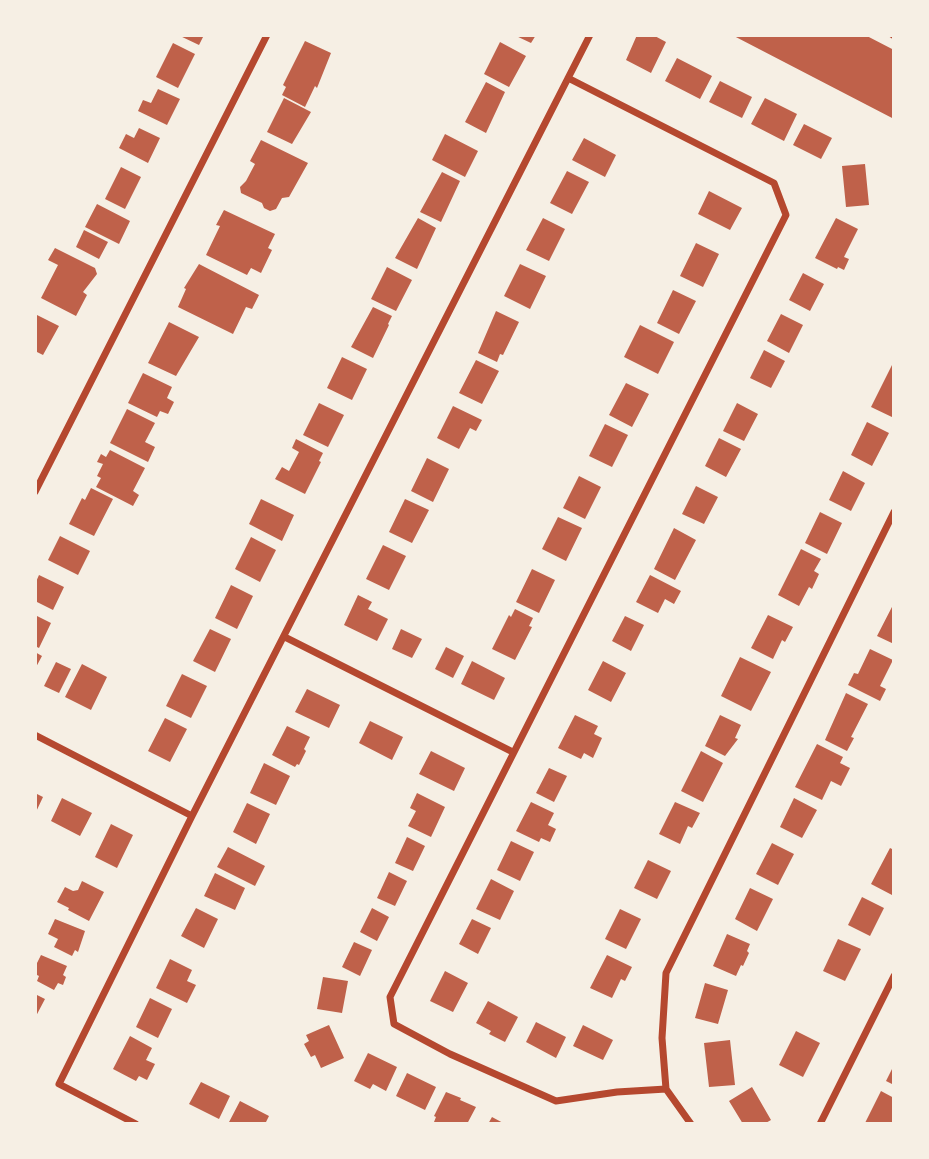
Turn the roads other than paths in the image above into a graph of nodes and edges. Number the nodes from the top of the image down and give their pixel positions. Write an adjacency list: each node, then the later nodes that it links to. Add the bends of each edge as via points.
1 (267, 35): 4 (street)
2 (590, 35): 3 (street)
3 (568, 78): 6 (street); 8 (street, via 774,183 786,215)
4 (35, 492)
5 (894, 512): 11 (street, via 666,973 662,1038)
6 (285, 637): 8 (street); 9 (street)
7 (35, 735): 9 (street)
8 (513, 752): 11 (street, via 390,997 394,1024 556,1101)
9 (192, 816): 12 (street, via 59,1084)
10 (894, 976): 14 (street)
11 (666, 1089): 13 (street)
12 (136, 1124)
13 (691, 1124)
14 (820, 1124)

